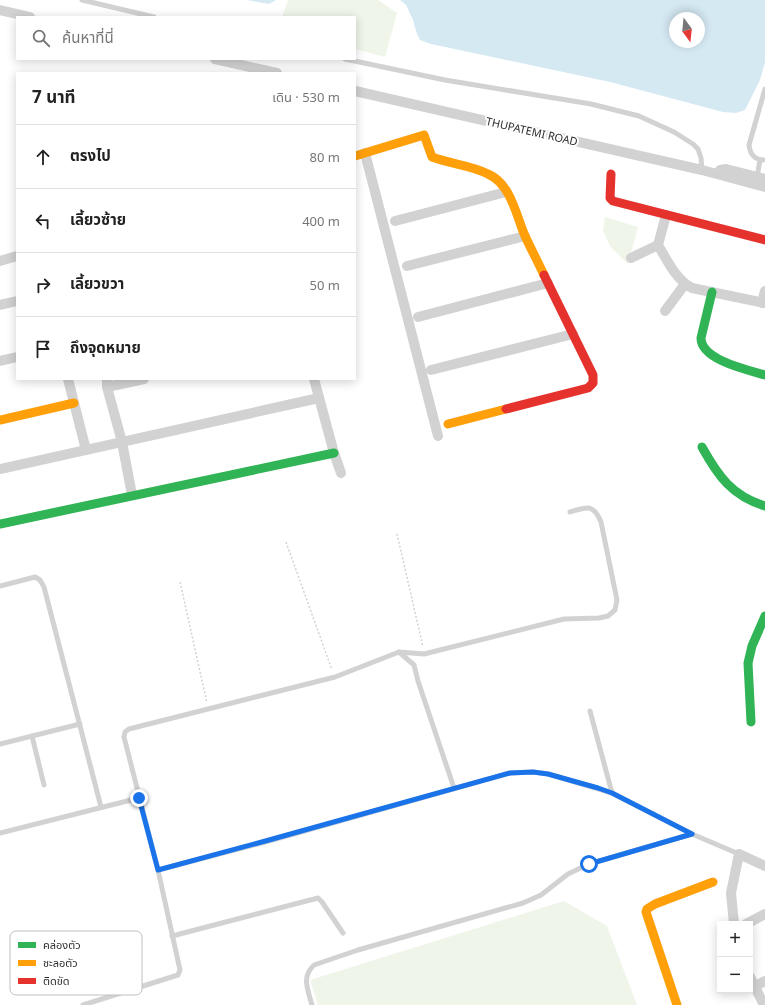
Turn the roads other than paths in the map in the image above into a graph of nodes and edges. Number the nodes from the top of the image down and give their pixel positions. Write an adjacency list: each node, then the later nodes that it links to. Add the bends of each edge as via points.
1 (82, 0): 4 (lane)
2 (0, 10): 3 (street)
3 (26, 16)
4 (148, 16)
5 (219, 60): 7 (street)
6 (349, 60): 12 (lane, via 430,78 591,104 639,116 693,144 698,149)
7 (273, 72)
8 (765, 89): 11 (lane, via 749,145 753,157)
9 (356, 91): 12 (street, THUPATEMI ROAD)
10 (360, 154): 16 (street, via 424,134 432,157 488,172 498,179); 48 (street)
11 (763, 160): 14 (lane)
12 (705, 170): 14 (street, THUPATEMI ROAD, via 726,169); 15 (street, THUPATEMI ROAD)
13 (611, 174): 17 (street, via 610,198 613,201)
14 (761, 178)
15 (765, 187)
16 (506, 192): 18 (street); 19 (street)
17 (666, 215): 20 (street); 21 (street)
18 (395, 221)
19 (525, 236): 25 (street); 26 (street)
20 (765, 240)
21 (658, 245): 23 (street); 27 (street)
22 (16, 256): 24 (street)
23 (631, 258)
24 (0, 261)
25 (407, 266)
26 (548, 283): 34 (street); 35 (street)
27 (685, 284): 29 (street); 33 (street)
28 (765, 291): 31 (street)
29 (712, 292): 31 (street); 39 (street, via 701,341 703,350 731,365)
30 (16, 301): 32 (street)
31 (763, 303)
32 (0, 305)
33 (665, 311)
34 (418, 317)
35 (573, 334): 38 (street); 47 (street, via 593,375 588,388)
36 (16, 357): 37 (street)
37 (0, 361)
38 (431, 370)
39 (765, 375)
40 (68, 380): 45 (street)
41 (135, 380): 43 (street)
42 (314, 380): 44 (street)
43 (107, 383): 49 (street)
44 (319, 398): 49 (street); 52 (street)
45 (74, 403): 46 (street); 51 (street)
46 (0, 420)
47 (448, 424)
48 (438, 436)
49 (122, 442): 51 (street); 55 (street)
50 (702, 447): 56 (street, via 722,481 750,501)
51 (86, 450): 53 (street)
52 (334, 453): 54 (street); 55 (street)
53 (0, 469)
54 (341, 473)
55 (132, 495): 58 (street)
56 (765, 506)
57 (570, 512): 61 (lane, via 586,508 597,512 617,600 612,614 599,618 564,619 424,654)
58 (0, 524)
59 (0, 586): 64 (lane, via 35,577 40,580)
60 (765, 616): 63 (street, via 752,646 748,663)
61 (399, 652): 68 (lane, via 414,665); 70 (lane, via 335,677 129,729 124,737)
62 (590, 711): 69 (lane)
63 (751, 722)
64 (80, 724): 65 (lane); 71 (lane)
65 (32, 736): 66 (lane); 67 (lane)
66 (0, 744)
67 (44, 785)
68 (454, 788): 69 (lane, via 510,773 533,772); 76 (lane)
69 (612, 793): 73 (lane)
70 (139, 798): 71 (lane); 76 (lane)
71 (101, 807): 72 (lane)
72 (0, 833)
73 (692, 834): 74 (lane); 89 (lane, via 589,864 568,874 541,894 523,903 314,965 306,981)
74 (739, 854): 75 (street); 79 (street, via 732,893)
75 (765, 866)
76 (158, 870): 82 (lane)
77 (713, 882): 90 (street, via 655,904 646,912)
78 (765, 914): 80 (street)
79 (734, 921)
80 (752, 921)
81 (344, 933): 82 (lane, via 318,898)
82 (172, 936): 86 (lane, via 180,964 178,975)
83 (765, 981): 84 (street)
84 (753, 982)
85 (753, 984): 91 (street)
86 (142, 986)
87 (115, 995): 88 (lane)
88 (83, 1005)
89 (312, 1005)
90 (676, 1005)
91 (764, 1005)

